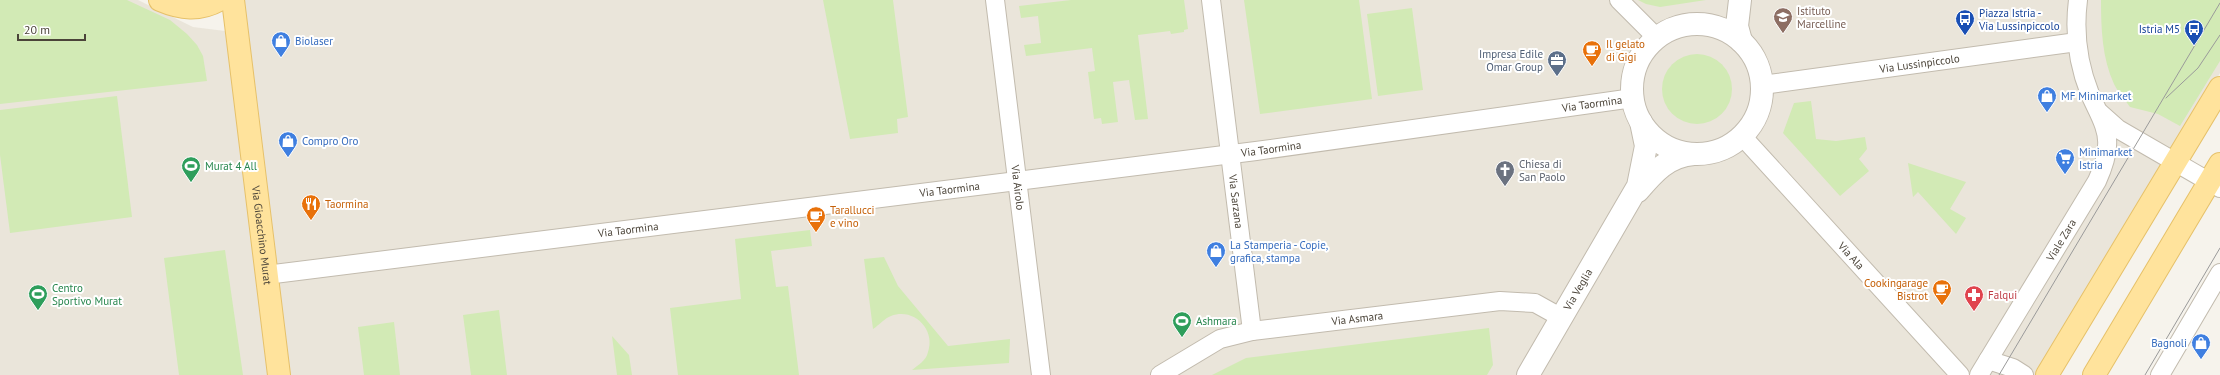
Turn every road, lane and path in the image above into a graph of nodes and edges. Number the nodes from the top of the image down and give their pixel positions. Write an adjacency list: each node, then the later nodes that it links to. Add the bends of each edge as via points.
1 (160, 0): 2 (main road, via 177,6 195,8)
2 (219, 0)
3 (233, 0): 27 (main road, Via Gioacchino Murat)
4 (995, 0): 23 (street, Via Airolo)
5 (1211, 0): 20 (street, Via Sarzana)
6 (1619, 0): 10 (street)
7 (2078, 0): 12 (street, Viale Zara)
8 (1739, 2): 9 (street, via 1722,20); 11 (street, via 1737,26)
9 (1710, 25): 10 (street, via 1691,25 1673,29); 11 (street, via 1728,32)
10 (1657, 38): 15 (street, via 1645,50 1637,65 1633,81)
11 (1741, 41): 13 (street, via 1759,68)
12 (2077, 42): 13 (street, Via Lussinpiccolo); 16 (street, Viale Zara, via 2084,74)
13 (1762, 85): 18 (street, via 1758,113)
14 (2220, 88): 21 (main road)
15 (1633, 98): 17 (street); 20 (street, Via Taormina)
16 (2098, 112): 21 (street, via 2118,129); 30 (street, Viale Zara, via 2108,145 2097,181)
17 (1640, 120): 19 (street, via 1655,138 1665,145 1684,153); 25 (street, Via Veglia, via 1646,137 1644,166 1638,186)
18 (1742, 136): 19 (street, via 1725,148); 35 (street, Via Ala)
19 (1705, 153): 25 (street, Via Veglia, via 1681,156 1664,164)
20 (1231, 154): 23 (street, Via Taormina); 29 (street, Via Sarzana)
21 (2175, 162): 24 (street); 37 (main road)
22 (2220, 164): 24 (main road)
23 (1018, 180): 27 (street, Via Taormina); 32 (street, Via Airolo)
24 (2215, 185): 38 (main road)
25 (1628, 205): 28 (street, Via Veglia)
26 (2220, 273): 39 (street)
27 (266, 274): 31 (main road, Via Gioacchino Murat)
28 (1562, 318): 29 (street, Via Asmara, via 1535,303 1500,302); 34 (street, Via Veglia)
29 (1252, 331): 33 (street, Via Asmara, via 1220,340)
30 (1983, 368): 36 (street, Viale Zara, via 2013,368)
31 (278, 375)
32 (1041, 375)
33 (1160, 375)
34 (1528, 375)
35 (1960, 375)
36 (2024, 375)
37 (2047, 375)
38 (2094, 375)
39 (2160, 375)

